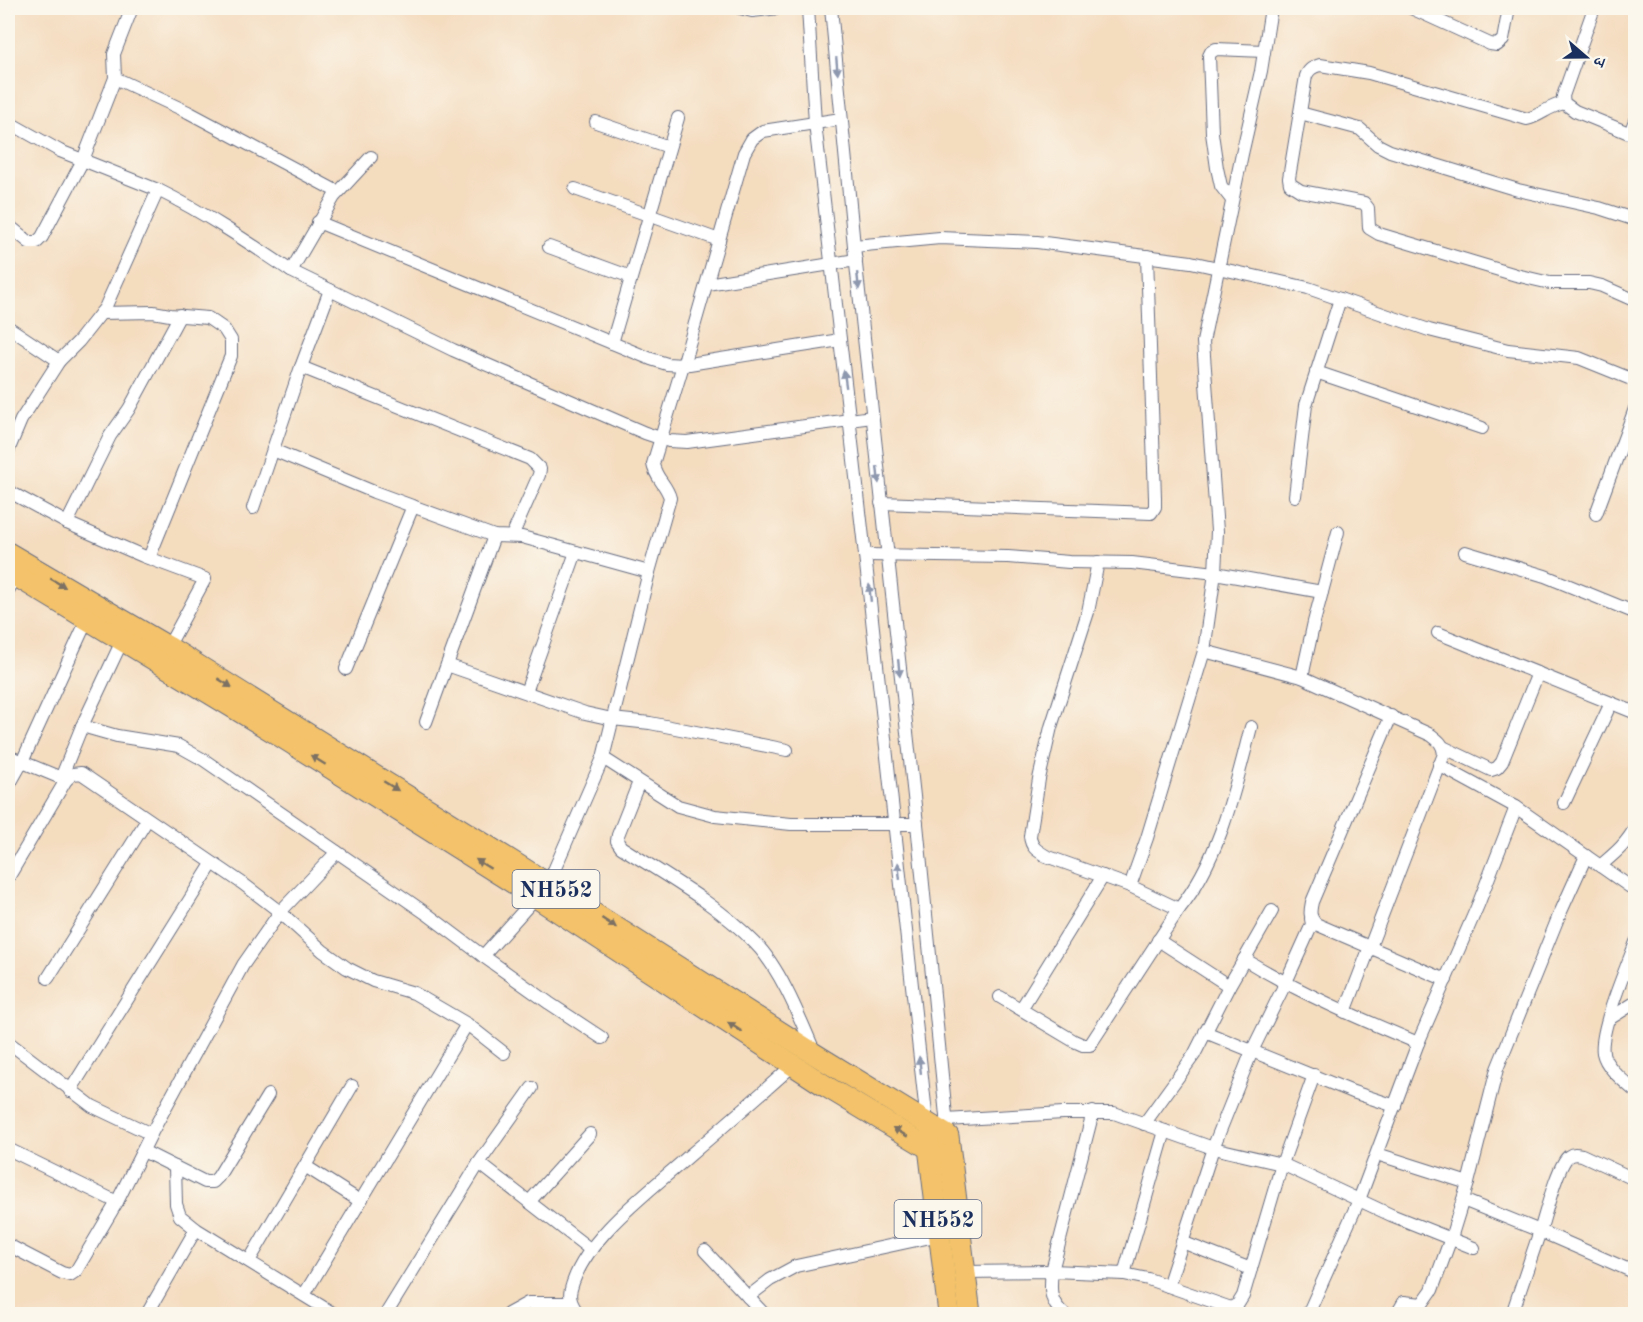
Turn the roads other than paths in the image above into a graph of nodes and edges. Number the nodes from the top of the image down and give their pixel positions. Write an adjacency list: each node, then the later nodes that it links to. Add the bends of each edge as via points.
1 (132, 8): 11 (street, via 114,54)
2 (740, 8): 3 (street)
3 (778, 8)
4 (808, 8): 19 (street)
5 (831, 8): 16 (street, one-way to 16)
6 (1270, 8): 10 (street)
7 (1411, 8): 8 (street, via 1497,45 1503,40)
8 (1509, 8)
9 (1594, 8): 12 (street, via 1563,96)
10 (1264, 51): 27 (street); 27 (street, via 1216,49 1209,56 1217,168 1221,186)
11 (115, 78): 23 (street); 26 (street)
12 (1564, 103): 13 (street, via 1527,119 1369,74 1314,66 1309,70); 20 (street)
13 (1300, 113): 29 (street, via 1360,129 1390,151); 44 (street, via 1289,178 1294,188 1365,203 1369,228 1379,234 1550,283 1602,286)
14 (678, 118): 21 (street)
15 (1635, 118): 20 (street)
16 (841, 119): 19 (street); 33 (street)
17 (8, 122): 23 (street)
18 (596, 122): 21 (street)
19 (815, 123): 32 (street, via 763,131 752,140 744,153); 37 (street)
20 (1633, 134)
21 (669, 147): 28 (street)
22 (371, 157): 26 (street)
23 (83, 160): 25 (street); 31 (street, via 37,242 29,242)
24 (575, 189): 28 (street)
25 (158, 190): 39 (street, via 235,233); 45 (street)
26 (338, 192): 30 (street)
27 (1232, 200): 38 (street)
28 (648, 216): 32 (street); 40 (street)
29 (1635, 220)
30 (318, 222): 39 (street); 49 (street)
31 (8, 225)
32 (719, 240): 41 (street)
33 (854, 246): 35 (street, via 940,238 1036,242); 36 (street)
34 (549, 247): 40 (street)
35 (1147, 256): 38 (street); 64 (street, via 1155,498 1151,513)
36 (856, 260): 37 (street); 56 (street, one-way to 56)
37 (830, 264): 41 (street); 48 (street)
38 (1218, 268): 43 (street, via 1308,288); 80 (street, via 1203,342 1217,531)
39 (291, 271): 42 (street)
40 (631, 277): 49 (street)
41 (707, 284): 51 (street)
42 (330, 290): 52 (street); 59 (street, via 453,350)
43 (1340, 300): 53 (street); 54 (street, via 1428,330 1508,350 1579,358)
44 (1635, 301)
45 (101, 313): 46 (street); 50 (street)
46 (180, 315): 68 (street, via 110,436); 77 (street, via 208,318 224,329 232,348)
47 (8, 327): 50 (street)
48 (840, 340): 51 (street); 57 (street, one-way to 48)
49 (612, 343): 51 (street, via 651,359)
50 (59, 361): 60 (street)
51 (683, 366): 59 (street)
52 (301, 367): 61 (street); 71 (street, via 537,464 539,475)
53 (1316, 372): 58 (street); 63 (street, via 1306,405)
54 (1635, 381)
55 (1635, 405): 67 (street)
56 (872, 417): 57 (street); 64 (street, one-way to 64)
57 (850, 420): 59 (street, via 687,442); 76 (street)
58 (1482, 428)
59 (660, 438): 79 (street, via 653,464 670,498)
60 (8, 448)
61 (273, 450): 65 (street); 66 (street)
62 (8, 490): 68 (street)
63 (1295, 496)
64 (881, 503): 75 (street)
65 (413, 506): 70 (street); 90 (street)
66 (253, 508)
67 (1596, 514)
68 (67, 523): 77 (street)
69 (1338, 532): 82 (street)
70 (494, 536): 71 (street); 89 (street)
71 (512, 536): 72 (street)
72 (576, 552): 79 (street); 93 (street)
73 (1465, 552): 83 (street, via 1545,576)
74 (8, 553): 87 (highway, NH552, one-way to 87)
75 (886, 554): 76 (street); 78 (street); 114 (street, one-way to 114)
76 (865, 555): 113 (street, one-way to 76)
77 (149, 558): 87 (street, via 205,579)
78 (1098, 562): 80 (street); 120 (street, via 1088,612 1051,727 1030,836 1031,844 1046,856)
79 (649, 572): 97 (street)
80 (1215, 573): 82 (street); 88 (street)
81 (10, 579): 84 (highway, NH552)
82 (1322, 592): 92 (street)
83 (1635, 613)
84 (87, 620): 86 (highway, NH552); 105 (street)
85 (1438, 633): 91 (street)
86 (122, 641): 99 (street); 123 (highway, NH552, one-way to 86)
87 (168, 647): 123 (highway, NH552, one-way to 123)
88 (1204, 651): 92 (street); 122 (street)
89 (447, 665): 93 (street); 98 (street)
90 (346, 669)
91 (1538, 673): 94 (street); 101 (street, via 1497,768 1491,770)
92 (1302, 677): 96 (street)
93 (526, 692): 97 (street)
94 (1611, 703): 95 (street); 110 (street)
95 (1635, 713)
96 (1391, 716): 101 (street, via 1431,735); 128 (street, via 1312,902)
97 (612, 719): 102 (street); 104 (street)
98 (426, 722)
99 (82, 726): 107 (street); 116 (street, via 178,746)
100 (1251, 727): 125 (street, via 1212,854 1194,890)
101 (1443, 747): 106 (street)
102 (787, 750)
103 (8, 756): 105 (street)
104 (603, 758): 108 (street); 123 (street)
105 (22, 762): 107 (street); 109 (street)
106 (1439, 765): 111 (street); 131 (street)
107 (64, 779): 112 (street, via 81,773); 121 (street)
108 (639, 782): 113 (street, via 678,806 715,816 791,824); 150 (street, via 617,841 720,913 756,944 775,969)
109 (8, 786)
110 (1564, 803)
111 (1516, 807): 117 (street); 135 (street)
112 (147, 820): 118 (street); 134 (street)
113 (894, 824): 114 (street); 161 (street, one-way to 113)
114 (916, 824): 161 (street)
115 (1635, 826): 119 (street, via 1630,838)
116 (338, 852): 127 (street); 132 (street)
117 (1586, 856): 119 (street); 176 (street, via 1497,1069)
118 (212, 864): 127 (street); 155 (street)
119 (1600, 866): 124 (street)
120 (1103, 876): 122 (street); 140 (street)
121 (8, 878)
122 (1130, 886): 125 (street)
123 (542, 890): 132 (street); 150 (highway, NH552, one-way to 150); 151 (highway, NH552, one-way to 123)
124 (1635, 891)
125 (1179, 909): 129 (street)
126 (1272, 911): 133 (street)
127 (280, 912): 143 (street, via 346,968 414,993); 163 (street, via 243,965)
128 (1311, 919): 131 (street); 136 (street, via 1310,931)
129 (1158, 940): 137 (street); 140 (street, via 1090,1045 1074,1041)
130 (1635, 942): 142 (street)
131 (1371, 947): 135 (street); 141 (street)
132 (483, 956): 145 (street)
133 (1244, 959): 136 (street); 137 (street)
134 (48, 978)
135 (1446, 981): 147 (street)
136 (1284, 983): 141 (street); 148 (street)
137 (1229, 986): 144 (street)
138 (1000, 997): 140 (street)
139 (1635, 1002): 142 (street)
140 (1021, 1009)
141 (1345, 1012): 147 (street)
142 (1609, 1019): 156 (street, via 1603,1053)
143 (466, 1024): 149 (street); 179 (street)
144 (1205, 1032): 148 (street); 160 (street, via 1179,1077)
145 (602, 1038)
146 (8, 1041): 155 (street)
147 (1418, 1043): 158 (street)
148 (1252, 1050): 152 (street); 165 (street)
149 (504, 1053)
150 (816, 1055): 161 (highway, NH552)
151 (794, 1065): 168 (highway, NH552, one-way to 151); 189 (street, via 623,1214)
152 (1314, 1075): 158 (street); 172 (street)
153 (352, 1086): 173 (street)
154 (532, 1088): 171 (street)
155 (70, 1091): 163 (street)
156 (1635, 1092)
157 (268, 1095): 174 (street, via 213,1182)
158 (1395, 1106): 169 (street)
159 (1093, 1112): 160 (street, via 1114,1113); 161 (street); 193 (street)
160 (1144, 1124): 162 (street)
161 (940, 1126): 168 (highway, NH552); 170 (highway, NH552)
162 (1165, 1131): 165 (street); 196 (street)
163 (151, 1134): 167 (street)
164 (590, 1134): 181 (street)
165 (1213, 1148): 172 (street); 186 (street)
166 (8, 1149): 180 (street)
167 (143, 1150): 174 (street); 180 (street)
168 (930, 1150): 170 (highway, NH552); 184 (highway, NH552)
169 (1377, 1154): 176 (street); 177 (street)
170 (950, 1161): 194 (highway, NH552)
171 (479, 1163): 181 (street); 203 (street)
172 (1282, 1164): 177 (street); 192 (street)
173 (305, 1166): 179 (street); 191 (street)
174 (175, 1167): 182 (street, via 180,1216)
175 (1635, 1180): 183 (street, via 1582,1155 1566,1157)
176 (1468, 1183): 178 (street)
177 (1359, 1200): 185 (street); 210 (street)
178 (1463, 1200): 183 (street); 185 (street)
179 (360, 1201): 198 (street)
180 (117, 1202): 187 (street, via 70,1275)
181 (529, 1202): 189 (street)
182 (196, 1229): 191 (street); 201 (street)
183 (1540, 1231): 195 (street); 212 (street)
184 (940, 1235): 199 (street, via 796,1266); 207 (highway, NH552)
185 (1451, 1239): 188 (street); 211 (street, via 1427,1300 1422,1304 1404,1302)
186 (1182, 1242): 192 (street); 197 (street)
187 (8, 1245)
188 (1474, 1248)
189 (591, 1250): 200 (street, via 576,1275 570,1291)
190 (705, 1251): 199 (street)
191 (249, 1261): 198 (street)
192 (1251, 1269): 197 (street, via 1243,1296 1231,1308)
193 (1052, 1271): 194 (street); 196 (street); 209 (street, via 1051,1298)
194 (964, 1272): 208 (highway, NH552)
195 (1635, 1273)
196 (1124, 1274): 197 (street)
197 (1168, 1286)
198 (304, 1294): 202 (street)
199 (748, 1297): 206 (street)
200 (571, 1303): 204 (street, via 528,1303); 205 (street)
201 (153, 1312)
202 (334, 1314)
203 (386, 1314)
204 (508, 1314)
205 (578, 1314)
206 (764, 1314)
207 (949, 1314)
208 (970, 1314)
209 (1064, 1314)
210 (1308, 1314)
211 (1397, 1314)
212 (1512, 1314)

